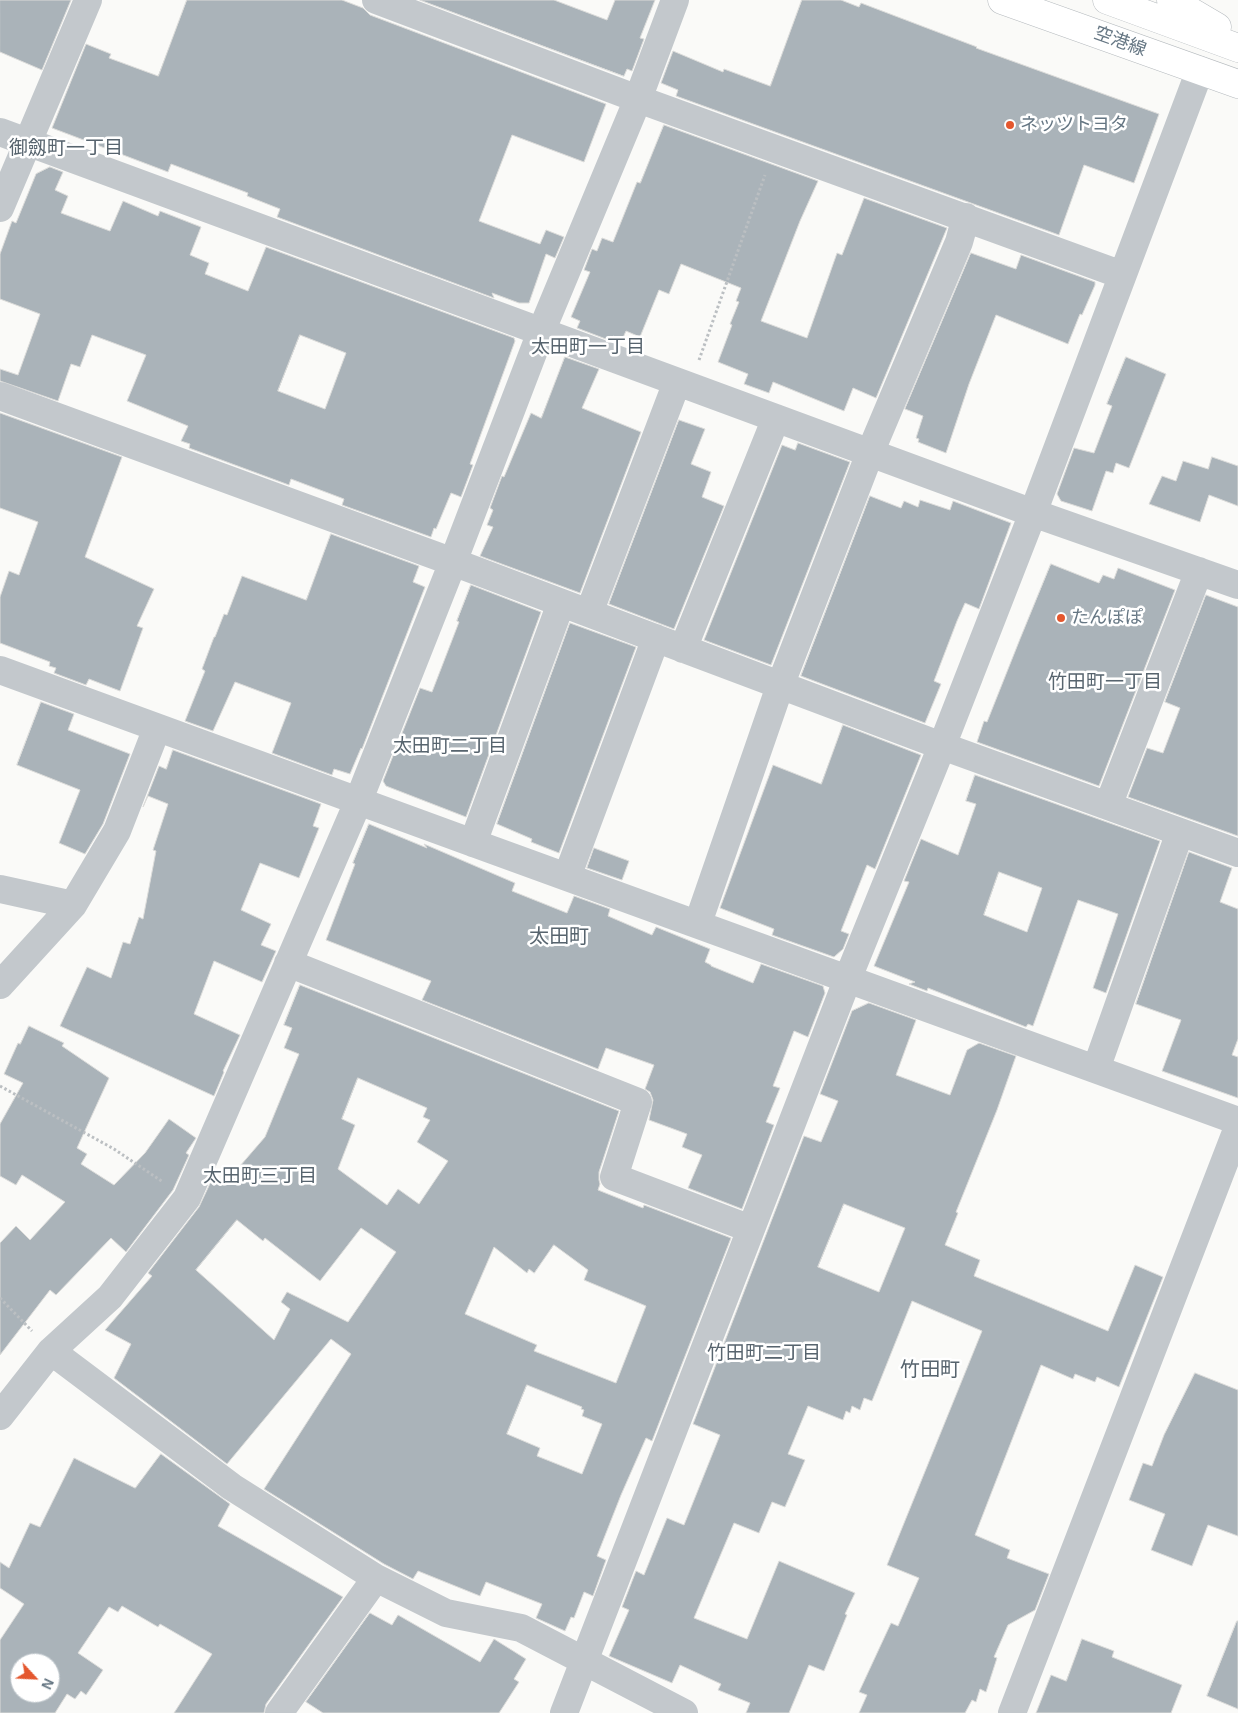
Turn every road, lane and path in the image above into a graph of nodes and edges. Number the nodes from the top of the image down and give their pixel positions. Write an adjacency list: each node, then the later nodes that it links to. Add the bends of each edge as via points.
1 (88, 0): 13 (street)
2 (376, 0): 11 (street)
3 (675, 0): 11 (street)
4 (1002, 0): 9 (main road, 空港線)
5 (1107, 0): 8 (main road)
6 (1171, 0): 7 (main road)
7 (1238, 40)
8 (1238, 48)
9 (1200, 70): 10 (main road, 空港線); 17 (street)
10 (1238, 84)
11 (638, 99): 14 (street); 18 (street)
12 (0, 132): 13 (street)
13 (28, 142): 15 (street); 18 (street)
14 (774, 148): 16 (street); 19 (path)
15 (0, 208)
16 (966, 217): 17 (street); 22 (street, via 959,242)
17 (1122, 275): 23 (street)
18 (541, 332): 19 (street); 24 (street)
19 (683, 384): 21 (street); 28 (street)
20 (0, 396): 24 (street)
21 (776, 418): 22 (street); 30 (street)
22 (870, 453): 23 (street); 32 (street)
23 (1033, 513): 25 (street); 34 (street)
24 (453, 562): 27 (street); 35 (street)
25 (1199, 571): 26 (street); 36 (street)
26 (1238, 585)
27 (561, 603): 28 (street); 38 (street)
28 (589, 613): 29 (street)
29 (656, 638): 30 (street); 40 (street)
30 (683, 649): 32 (street)
31 (0, 670): 33 (street)
32 (780, 686): 34 (street); 43 (street)
33 (157, 728): 35 (street); 42 (street, via 117,830)
34 (942, 746): 36 (street); 45 (street)
35 (358, 802): 38 (street); 44 (street)
36 (1108, 806): 37 (street)
37 (1180, 832): 39 (street); 47 (street)
38 (473, 843): 40 (street)
39 (1238, 853)
40 (568, 877): 43 (street)
41 (0, 888): 42 (street)
42 (73, 906): 46 (street)
43 (698, 923): 45 (street)
44 (288, 963): 51 (street); 52 (street, via 638,1102 614,1177)
45 (848, 978): 47 (street); 52 (street)
46 (0, 985)
47 (1096, 1069): 49 (street)
48 (0, 1086): 51 (path, via 114,1149)
49 (1238, 1121)
50 (1238, 1127): 61 (street)
51 (187, 1198): 54 (street, via 110,1296)
52 (751, 1228): 57 (street)
53 (0, 1298): 54 (path)
54 (51, 1351): 55 (street); 56 (street, via 232,1487)
55 (0, 1416)
56 (376, 1578): 57 (street, via 446,1613 521,1628); 58 (street)
57 (584, 1661): 59 (street); 60 (street)
58 (279, 1713)
59 (564, 1713)
60 (684, 1713)
61 (1012, 1713)

